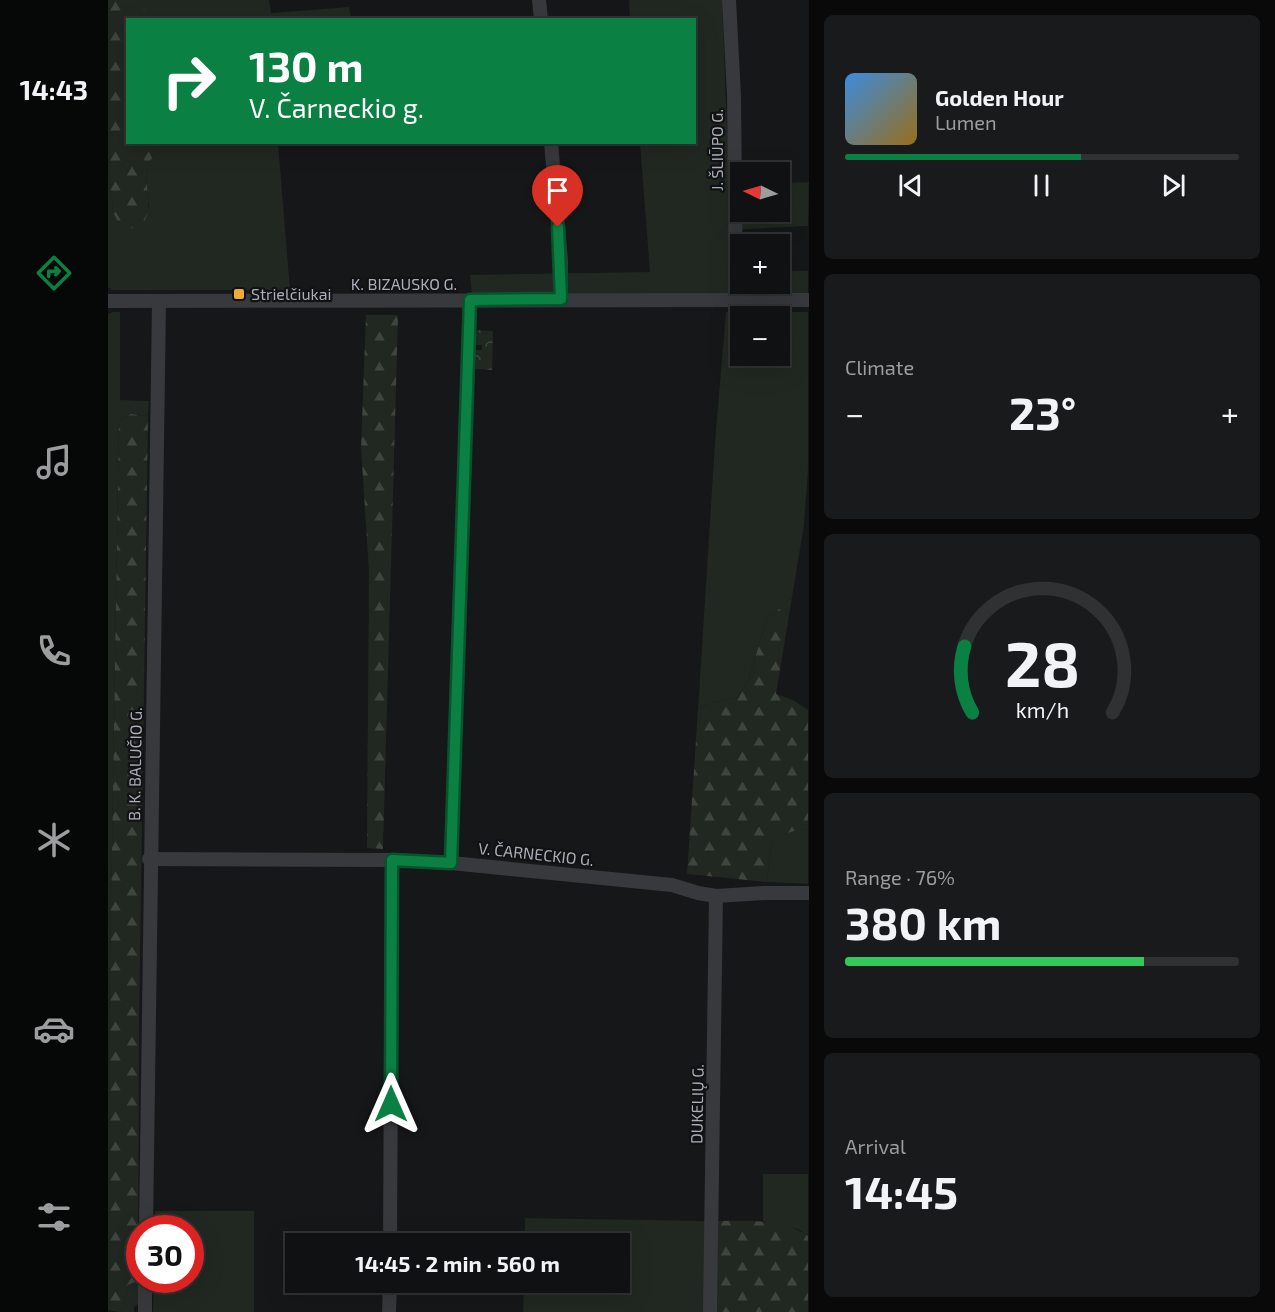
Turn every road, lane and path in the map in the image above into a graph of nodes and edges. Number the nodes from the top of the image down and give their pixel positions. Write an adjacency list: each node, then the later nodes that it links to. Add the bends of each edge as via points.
1 (539, 0): 3 (street)
2 (729, 0): 6 (street, J. ŠLIŪPO G.)
3 (541, 18)
4 (551, 144): 5 (street)
5 (561, 299): 6 (street, K. BIZAUSKO G.); 7 (street, K. BIZAUSKO G.)
6 (736, 299): 8 (street, K. BIZAUSKO G.)
7 (470, 300): 10 (street, K. BIZAUSKO G.); 13 (street)
8 (808, 300)
9 (108, 301): 10 (street, K. BIZAUSKO G.)
10 (159, 301): 11 (street, B. K. BALUČIO G.)
11 (149, 859): 12 (street, V. ČARNECKIO G.); 16 (street, B. K. BALUČIO G.)
12 (392, 860): 13 (street, V. ČARNECKIO G.); 17 (street)
13 (451, 863): 15 (street, V. ČARNECKIO G., via 672,885)
14 (808, 893): 15 (street, V. ČARNECKIO G.)
15 (716, 896): 22 (street, DUKELIŲ G.)
16 (146, 1215)
17 (390, 1233)
18 (145, 1293): 20 (street)
19 (390, 1293): 21 (street)
20 (145, 1312)
21 (389, 1312)
22 (710, 1312)

